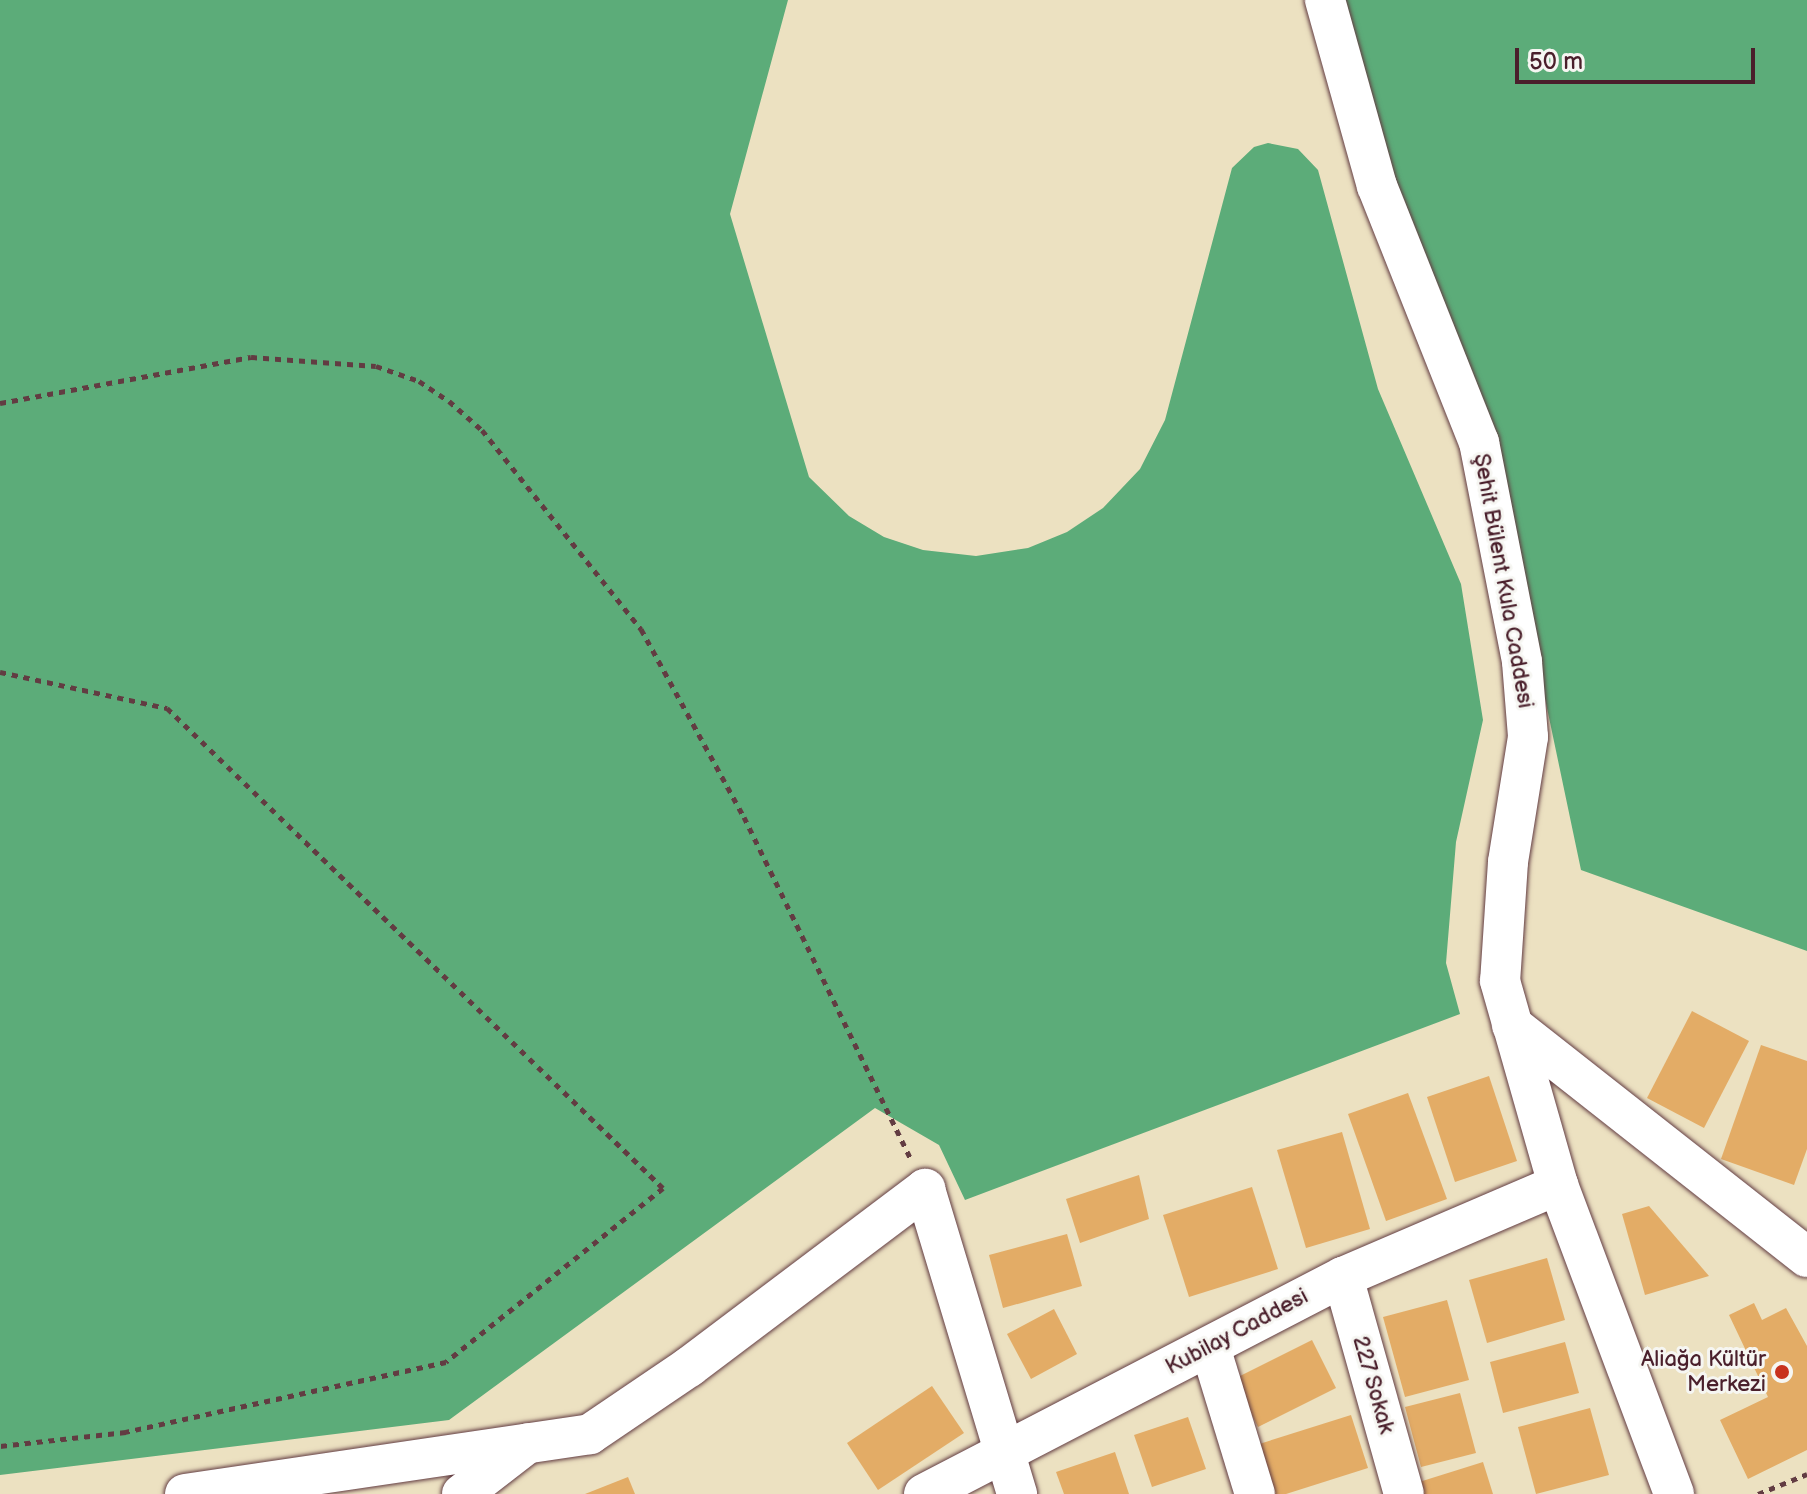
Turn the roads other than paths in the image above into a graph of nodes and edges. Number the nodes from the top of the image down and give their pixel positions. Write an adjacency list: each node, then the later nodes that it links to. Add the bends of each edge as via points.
1 (1325, 0): 2 (street, Şehit Bülent Kula Caddesi, via 1377,186 1479,442 1522,662 1528,737 1508,862 1500,981)
2 (1512, 1025): 3 (street, Şehit Bülent Kula Caddesi); 4 (street)
3 (1558, 1185): 5 (street, Kubilay Caddesi); 15 (street, Şehit Bülent Kula Caddesi)
4 (1807, 1257)
5 (1343, 1277): 6 (street, Kubilay Caddesi); 14 (street, 227 Sokak)
6 (1210, 1347): 8 (street, Kubilay Caddesi); 13 (street)
7 (532, 1441): 8 (street, via 590,1434 689,1367 925,1189); 9 (street); 10 (street)
8 (1004, 1451): 11 (street, Kubilay Caddesi); 12 (street)
9 (185, 1494)
10 (462, 1494)
11 (924, 1494)
12 (1017, 1494)
13 (1255, 1494)
14 (1404, 1494)
15 (1674, 1494)

